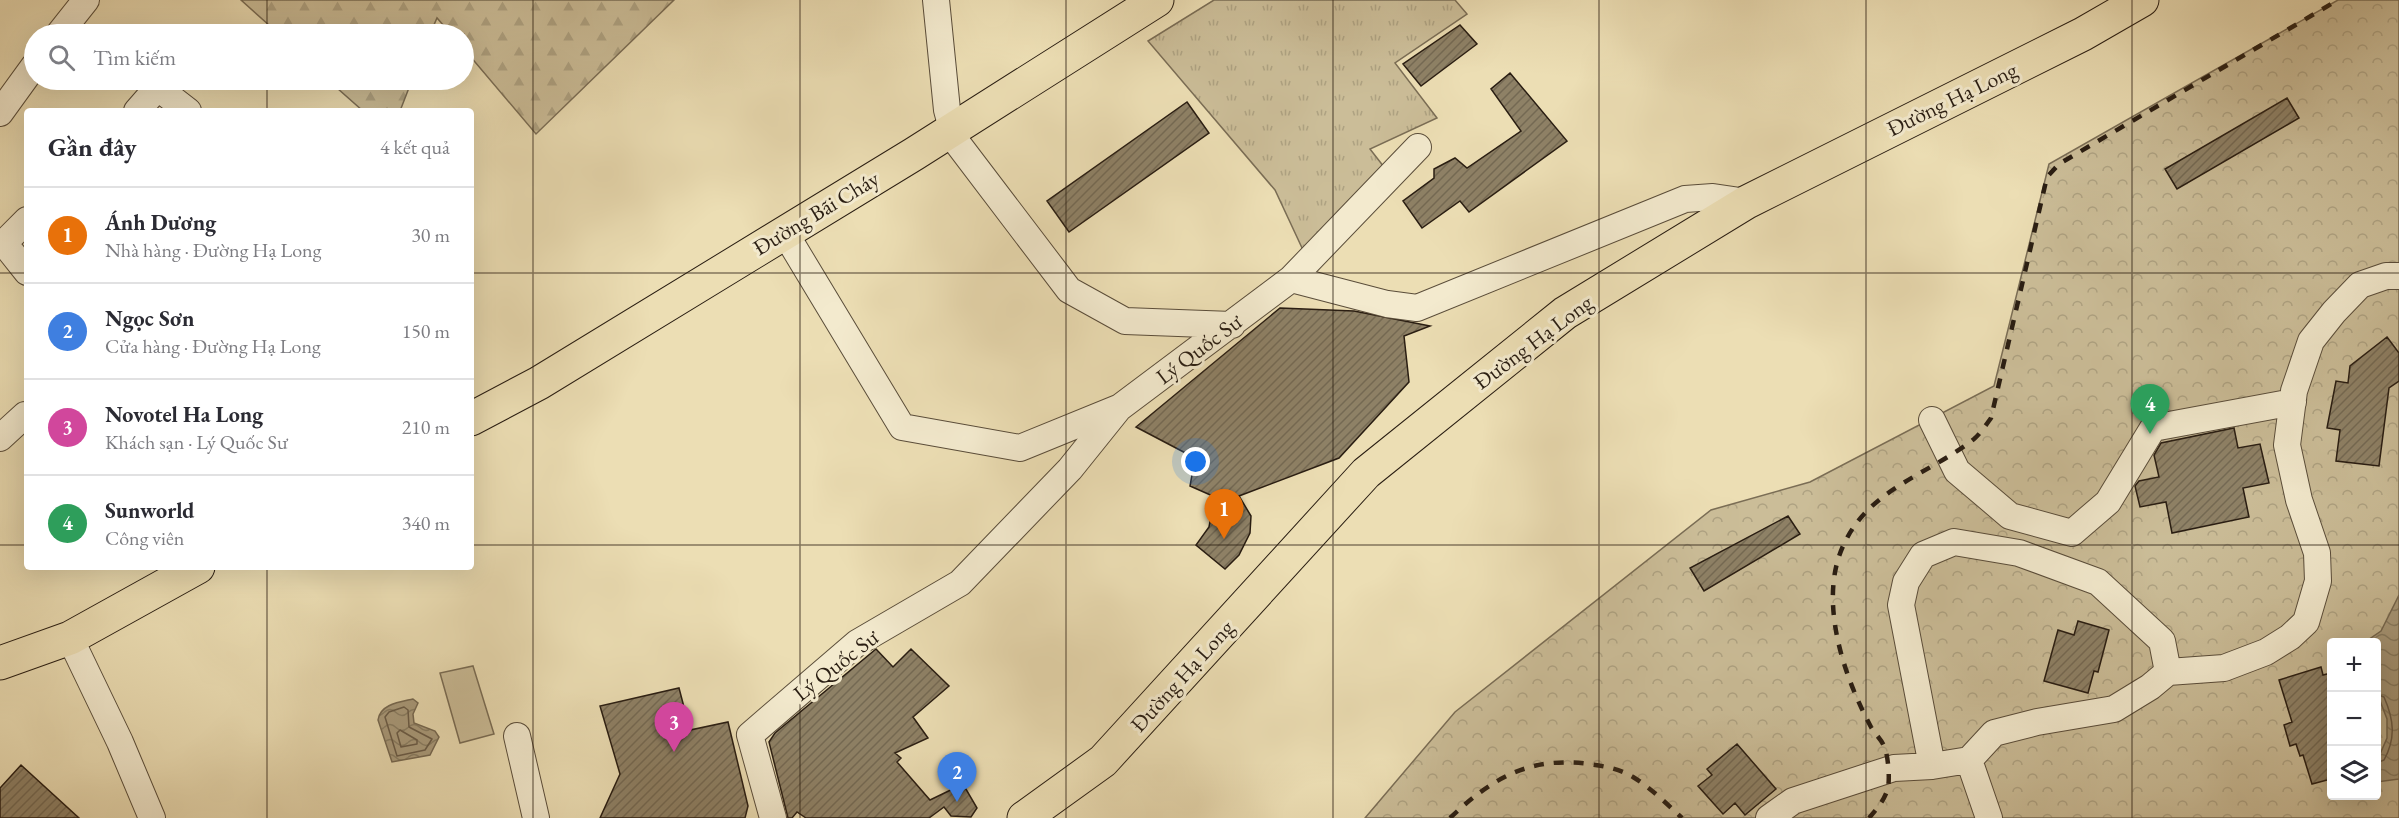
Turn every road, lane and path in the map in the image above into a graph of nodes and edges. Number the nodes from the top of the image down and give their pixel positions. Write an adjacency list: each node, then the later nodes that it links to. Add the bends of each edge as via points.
1 (86, 0): 5 (street)
2 (936, 0): 12 (street)
3 (1157, 0): 12 (main road, Đường Bãi Cháy)
4 (2142, 0): 14 (main road, Đường Hạ Long, via 2083,34)
5 (74, 24)
6 (24, 80): 11 (street)
7 (149, 90): 9 (street)
8 (162, 90): 10 (street)
9 (139, 108)
10 (184, 108)
11 (0, 113)
12 (952, 129): 16 (main road, Đường Bãi Cháy); 21 (street, via 958,145 1069,290 1125,321)
13 (1418, 147): 20 (street, Lý Quốc Sư)
14 (1747, 202): 20 (street, via 1713,197 1685,200 1417,308); 35 (main road, Đường Hạ Long, via 1565,313 1366,472 1103,762)
15 (24, 223): 17 (street)
16 (785, 232): 23 (street, via 902,427 1020,447); 25 (main road, Đường Bãi Cháy, via 539,383)
17 (2, 242): 18 (street)
18 (24, 268)
19 (2399, 276): 22 (street, via 2360,285 2334,312 2311,341)
20 (1291, 279): 21 (street, Lý Quốc Sư)
21 (1232, 325): 23 (street, Lý Quốc Sư)
22 (2293, 402): 26 (street, via 2153,428 2108,502 2072,533 2010,516 1957,471); 31 (street, via 2287,445 2299,500 2317,553 2318,581 2306,622 2266,651 2224,668)
23 (1119, 408): 38 (street, Lý Quốc Sư, via 1070,469 960,583 857,643 750,735)
24 (24, 416): 27 (street)
25 (474, 417)
26 (1932, 420)
27 (0, 438)
28 (188, 570): 29 (main road)
29 (70, 638): 30 (main road); 36 (street)
30 (4, 655)
31 (2168, 672): 33 (street, via 2114,709 1994,733); 34 (street, via 2162,641 2098,582 2019,553 1954,543 1923,555 1906,582 1901,605)
32 (516, 736): 37 (street)
33 (1969, 760): 34 (street); 40 (street)
34 (1932, 766): 39 (street, via 1894,768 1834,786 1793,801)
35 (1025, 817)
36 (152, 818)
37 (536, 818)
38 (773, 818)
39 (1769, 818)
40 (1989, 818)

